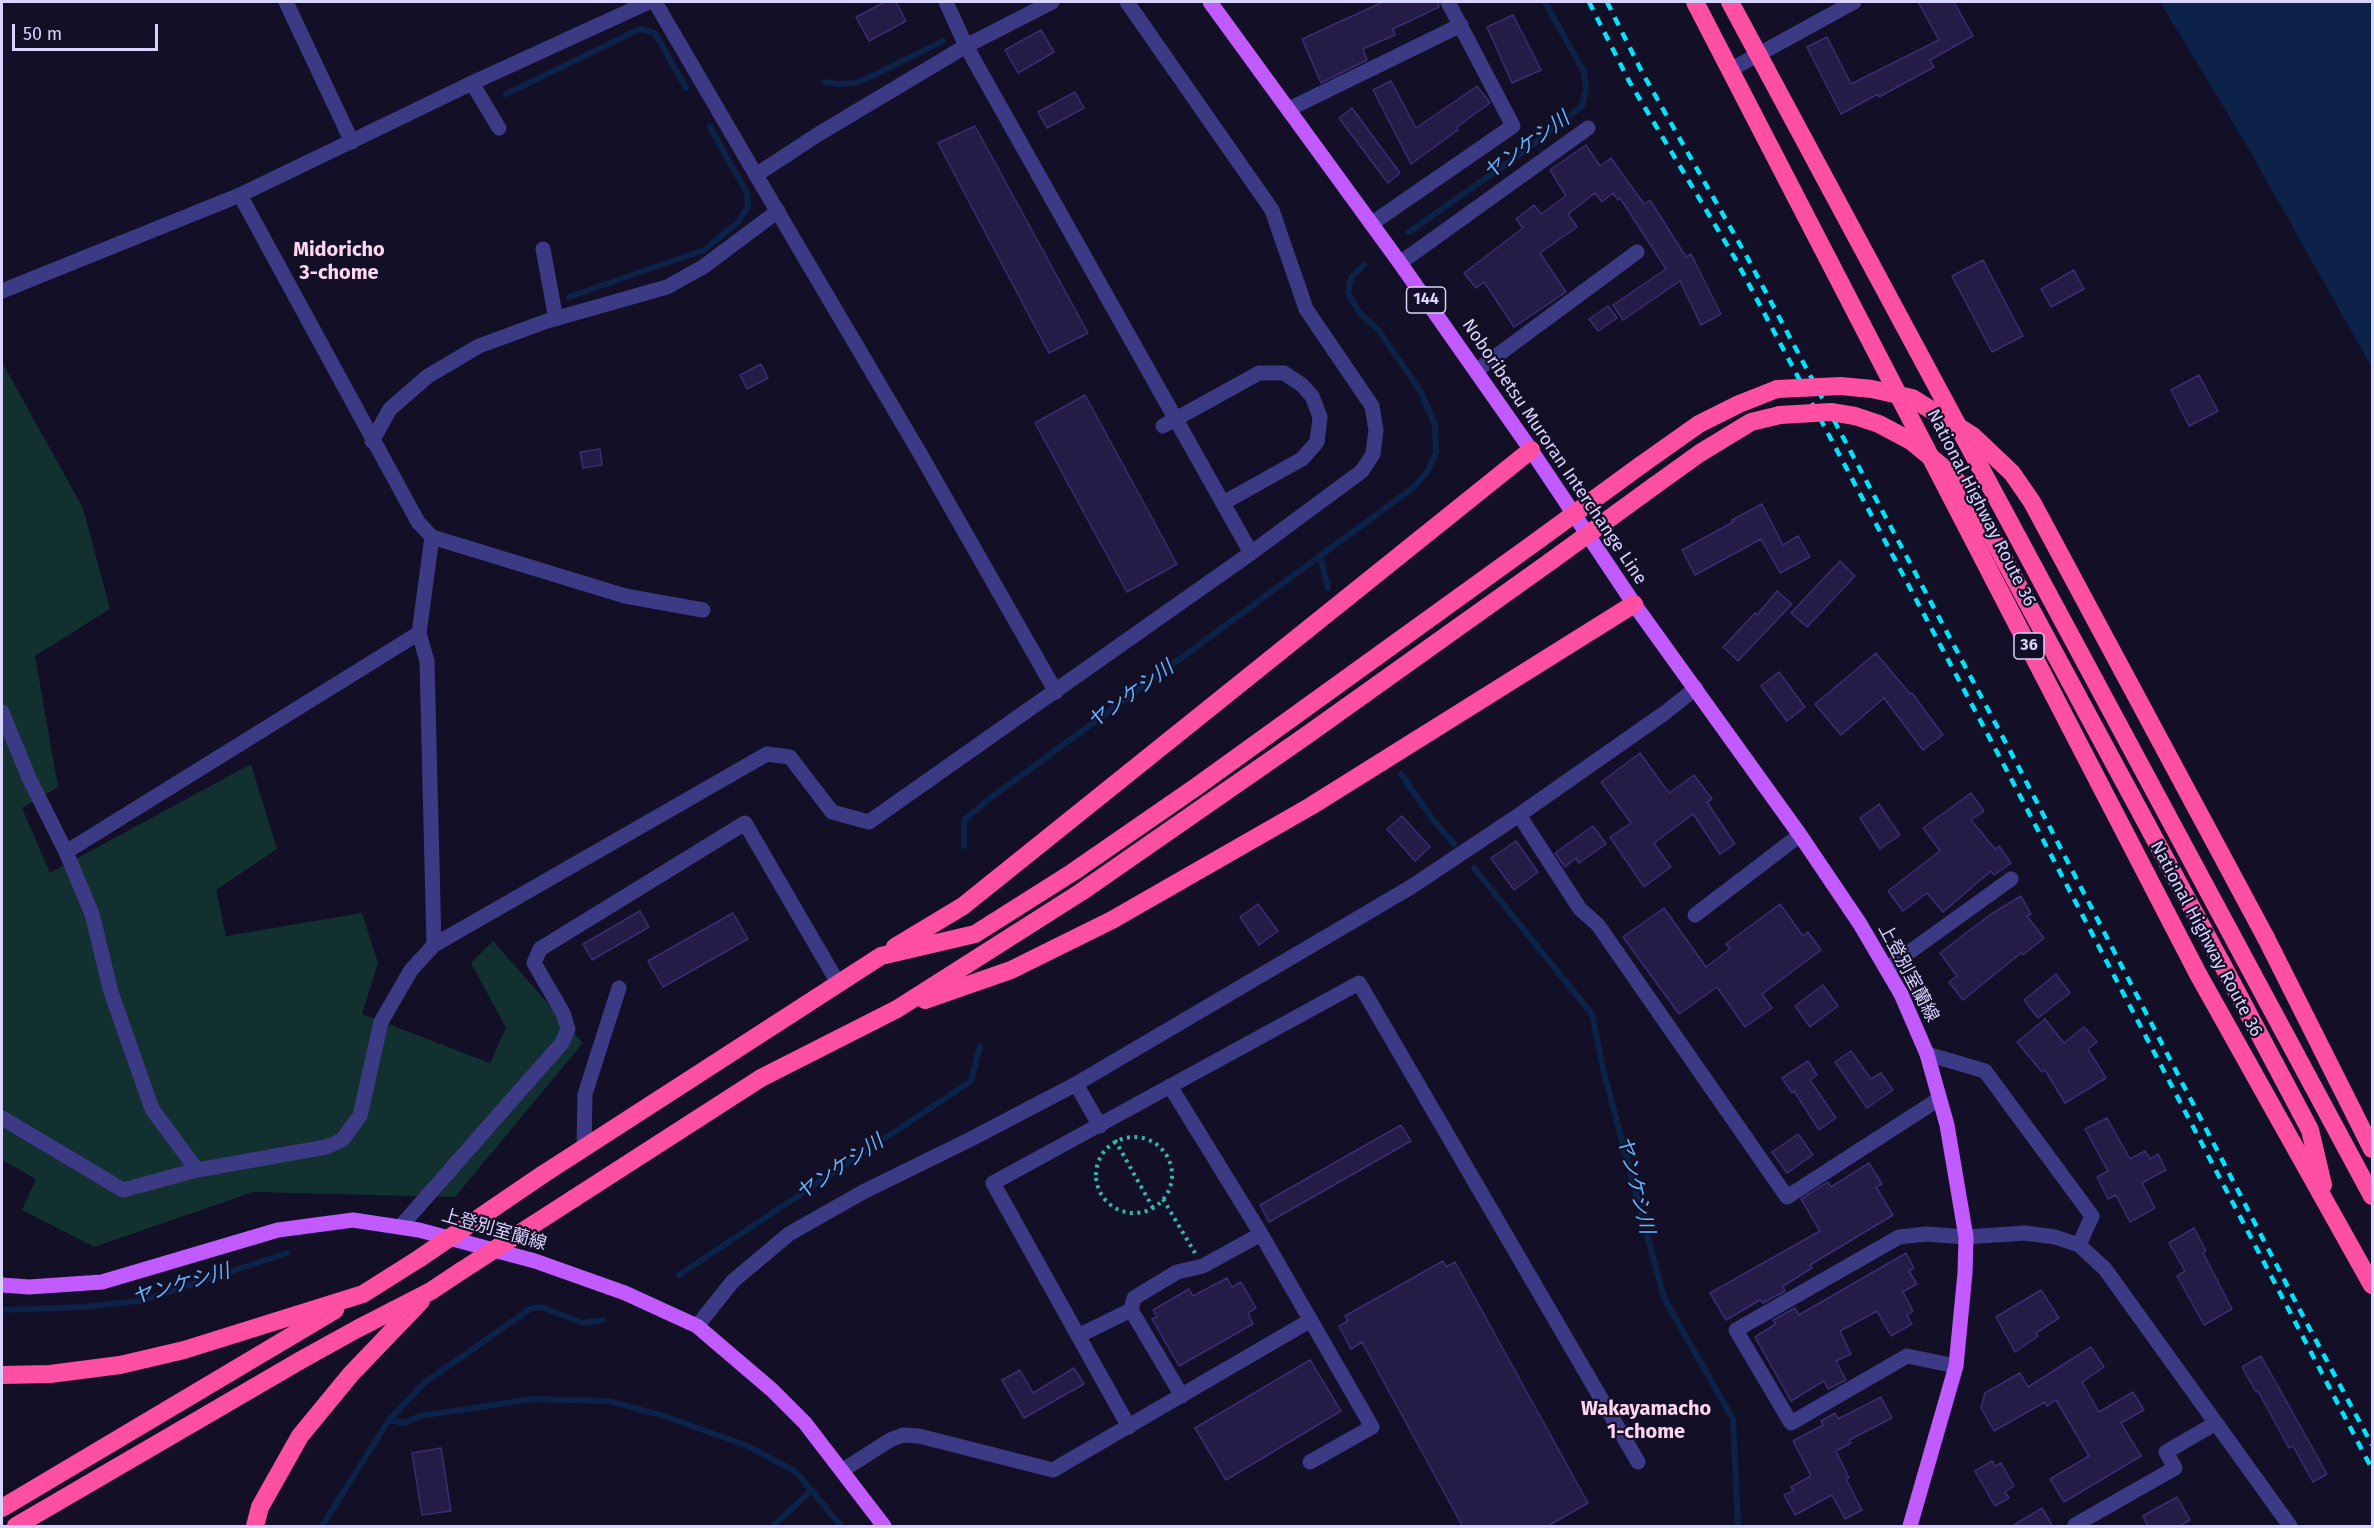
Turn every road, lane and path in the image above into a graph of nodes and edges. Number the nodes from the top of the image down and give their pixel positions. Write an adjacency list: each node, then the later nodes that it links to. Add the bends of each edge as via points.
1 (286, 2): 20 (street)
2 (649, 2): 16 (street)
3 (655, 2): 21 (street)
4 (946, 2): 13 (street)
5 (1052, 2): 13 (street)
6 (1127, 2): 36 (street, via 1272,210 1306,309 1372,406 1376,430 1373,454 1362,471)
7 (1210, 2): 17 (main road, Noboribetsu Muroran Interchange Line / 144)
8 (1449, 2): 12 (street)
9 (1695, 2): 15 (highway, National Highway Route 36 / 36)
10 (1730, 2): 14 (highway, National Highway Route 36 / 36)
11 (1854, 2): 14 (street)
12 (1461, 25): 17 (street); 24 (street, via 1513,126)
13 (966, 46): 21 (street); 31 (street)
14 (1758, 54): 15 (street); 64 (highway, National Highway Route 36 / 36)
15 (1730, 70): 66 (highway, National Highway Route 36 / 36, via 2198,974)
16 (471, 83): 18 (street); 20 (street)
17 (1288, 110): 24 (main road, Noboribetsu Muroran Interchange Line / 144)
18 (499, 128)
19 (1588, 128): 27 (street)
20 (352, 142): 22 (street)
21 (756, 175): 23 (street)
22 (240, 195): 28 (street); 32 (street)
23 (778, 212): 29 (street, via 703,267 667,287); 41 (street)
24 (1371, 224): 27 (main road, Noboribetsu Muroran Interchange Line / 144)
25 (543, 249): 29 (street)
26 (1637, 252): 30 (street)
27 (1400, 263): 30 (main road, Noboribetsu Muroran Interchange Line / 144)
28 (2, 292)
29 (556, 319): 32 (street, via 479,346 428,375 390,409)
30 (1476, 371): 33 (main road, Noboribetsu Muroran Interchange Line / 144)
31 (1169, 422): 34 (street); 34 (street, via 1259,373 1284,373 1312,396 1320,417 1317,442 1302,459)
32 (372, 441): 35 (street, via 418,522)
33 (1531, 450): 37 (main road, Noboribetsu Muroran Interchange Line / 144); 49 (highway, via 963,906)
34 (1223, 503): 36 (street)
35 (432, 537): 38 (street, via 625,596); 39 (street)
36 (1251, 553): 41 (street)
37 (1634, 604): 40 (main road, 上登別室蘭線); 53 (highway, via 1311,806 1112,920 1011,970)
38 (703, 610)
39 (419, 633): 45 (street); 48 (street, via 427,662)
40 (1696, 688): 43 (street); 44 (main road, 上登別室蘭線)
41 (1056, 692): 48 (street, via 869,822 832,812 790,757 767,754)
42 (2, 712): 45 (street)
43 (1519, 815): 55 (street, via 1411,887); 57 (street, via 1580,909 1598,925 1787,1197)
44 (1800, 835): 47 (street); 50 (main road, 上登別室蘭線)
45 (66, 852): 63 (street, via 92,914 111,992 152,1109)
46 (2011, 879): 50 (street)
47 (1695, 915)
48 (434, 945): 63 (street, via 411,970 381,1022 360,1116 342,1140 326,1147)
49 (881, 956): 51 (highway); 62 (highway, bridge, via 975,934 1073,872 1700,424 1777,389 1872,389 1912,398 1973,436 2012,473 2032,502 2266,938)
50 (1886, 969): 54 (main road, 上登別室蘭線)
51 (838, 983): 61 (highway); 68 (street, via 745,823 540,949 534,963 563,1013 568,1029 562,1043)
52 (619, 988): 61 (street, via 585,1094)
53 (897, 1009): 66 (highway, bridge, via 1082,892 1701,453 1751,422 1780,415 1831,412 1879,423 1911,441 1950,473 1971,498 2310,1130); 75 (highway, bridge, via 761,1078)
54 (1927, 1054): 57 (main road, 上登別室蘭線); 71 (street, via 1985,1071 2092,1215)
55 (1076, 1084): 59 (street); 79 (street, via 789,1234 733,1281)
56 (1170, 1086): 59 (street); 69 (street); 87 (street, via 1359,982)
57 (1939, 1099): 70 (main road, 上登別室蘭線)
58 (2, 1118): 63 (street, via 123,1190)
59 (1100, 1125): 60 (path); 80 (street, via 993,1183)
60 (1116, 1141): 65 (path, via 1128,1136 1142,1137 1164,1150 1172,1175); 67 (path); 67 (path, via 1099,1158 1096,1182 1100,1193 1118,1210 1130,1213)
61 (584, 1148): 76 (highway, bridge)
62 (2373, 1149)
63 (197, 1170)
64 (2373, 1197)
65 (1163, 1199): 67 (path); 72 (path)
66 (2329, 1207): 74 (highway, National Highway Route 36 / 36)
67 (1153, 1208)
68 (400, 1227): 73 (main road, 上登別室蘭線, via 353,1220 278,1230 102,1282); 79 (main road, 上登別室蘭線, via 535,1261 625,1293)
69 (1261, 1234): 72 (street); 78 (street)
70 (1966, 1237): 71 (street, via 2025,1233); 81 (main road, 上登別室蘭線); 81 (street, via 1926,1234 1899,1238 1736,1330 1791,1423 1907,1356)
71 (2079, 1245): 84 (street, via 2105,1269)
72 (1203, 1266): 77 (street, via 1177,1272 1134,1298)
73 (2, 1285)
74 (2373, 1285)
75 (431, 1291): 91 (highway, via 329,1344); 92 (highway, via 351,1374 300,1436 260,1507)
76 (363, 1294): 82 (highway, via 184,1350 120,1365); 89 (highway)
77 (1131, 1310): 80 (street); 83 (street)
78 (1311, 1320): 83 (street); 86 (street, via 1372,1427)
79 (697, 1326): 88 (main road, 上登別室蘭線, via 806,1423)
80 (1078, 1336): 85 (street)
81 (1956, 1366): 94 (main road, 上登別室蘭線)
82 (2, 1376)
83 (1182, 1396): 85 (street)
84 (2216, 1423): 90 (street, via 2166,1452 2175,1468); 95 (street)
85 (1129, 1427): 88 (street, via 1053,1470 903,1435)
86 (1310, 1462)
87 (1638, 1462)
88 (843, 1470): 93 (main road, 上登別室蘭線)
89 (2, 1508)
90 (2075, 1526)
91 (16, 1527)
92 (255, 1527)
93 (884, 1527)
94 (1910, 1527)
95 (2290, 1527)

